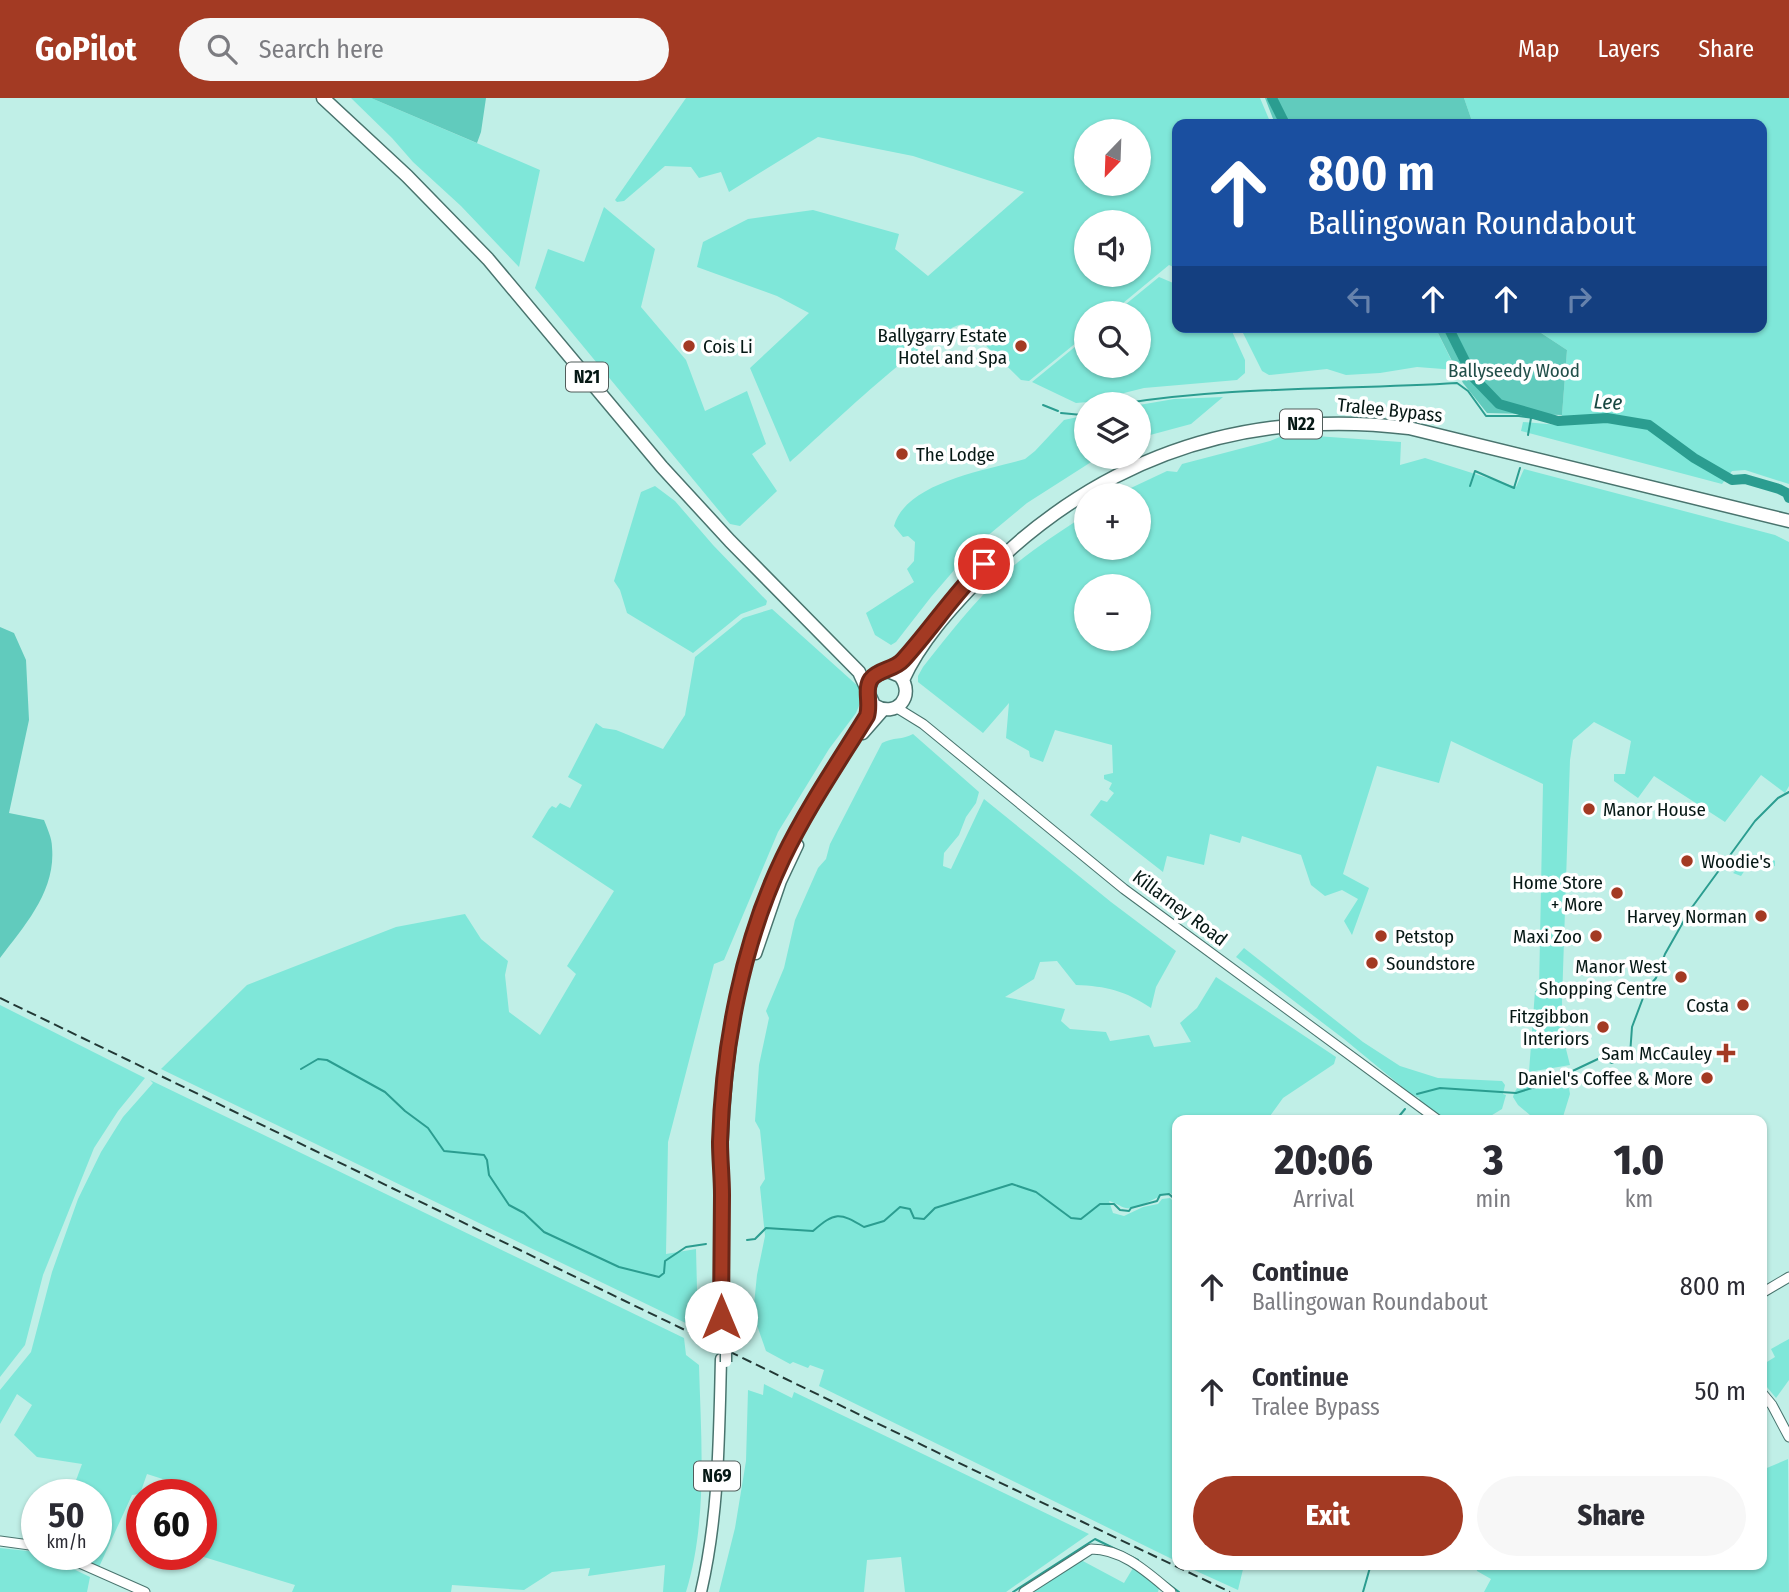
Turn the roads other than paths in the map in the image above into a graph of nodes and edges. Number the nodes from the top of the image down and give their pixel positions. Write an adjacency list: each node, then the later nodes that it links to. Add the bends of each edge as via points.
1 (323, 98): 5 (highway, N21, via 488,259 662,467)
2 (1151, 452): 4 (highway, Tralee Bypass / N22, via 1197,435 1267,420 1315,415 1383,418 1428,424)
3 (1114, 469): 6 (highway, Tralee Bypass / N22, via 1047,508 1002,546 965,582 901,662)
4 (1786, 517): 7 (highway, Tralee Bypass / N22, via 1409,428 1317,423 1234,433 1134,467 1054,513 971,587 930,636)
5 (849, 659): 6 (highway, N21); 8 (highway, N21)
6 (883, 673): 7 (highway, via 897,674); 8 (highway, N22, via 870,680)
7 (903, 680): 9 (highway)
8 (869, 695): 10 (highway); 15 (main road, N69, via 867,716 783,858 746,965 730,1039 720,1141)
9 (906, 695): 10 (highway, via 902,704); 11 (main road, Killarney Road)
10 (890, 709): 11 (main road, Killarney Road); 15 (main road, N69, via 859,739 801,838 780,881 751,969 736,1045 727,1145)
11 (923, 724): 12 (main road, Killarney Road, via 1124,889)
12 (1430, 1115)
13 (1789, 1278): 14 (main road)
14 (1767, 1290)
15 (723, 1341): 16 (main road, N69, bridge)
16 (724, 1360): 23 (main road, N69, via 716,1490); 24 (main road, N69, via 722,1494)
17 (1767, 1399): 18 (main road)
18 (1789, 1437)
19 (0, 1541): 20 (main road)
20 (21, 1544)
21 (95, 1570): 22 (main road)
22 (145, 1592)
23 (701, 1592)
24 (708, 1592)
25 (1024, 1592): 26 (main road, via 1091,1549 1119,1553)
26 (1171, 1592)

